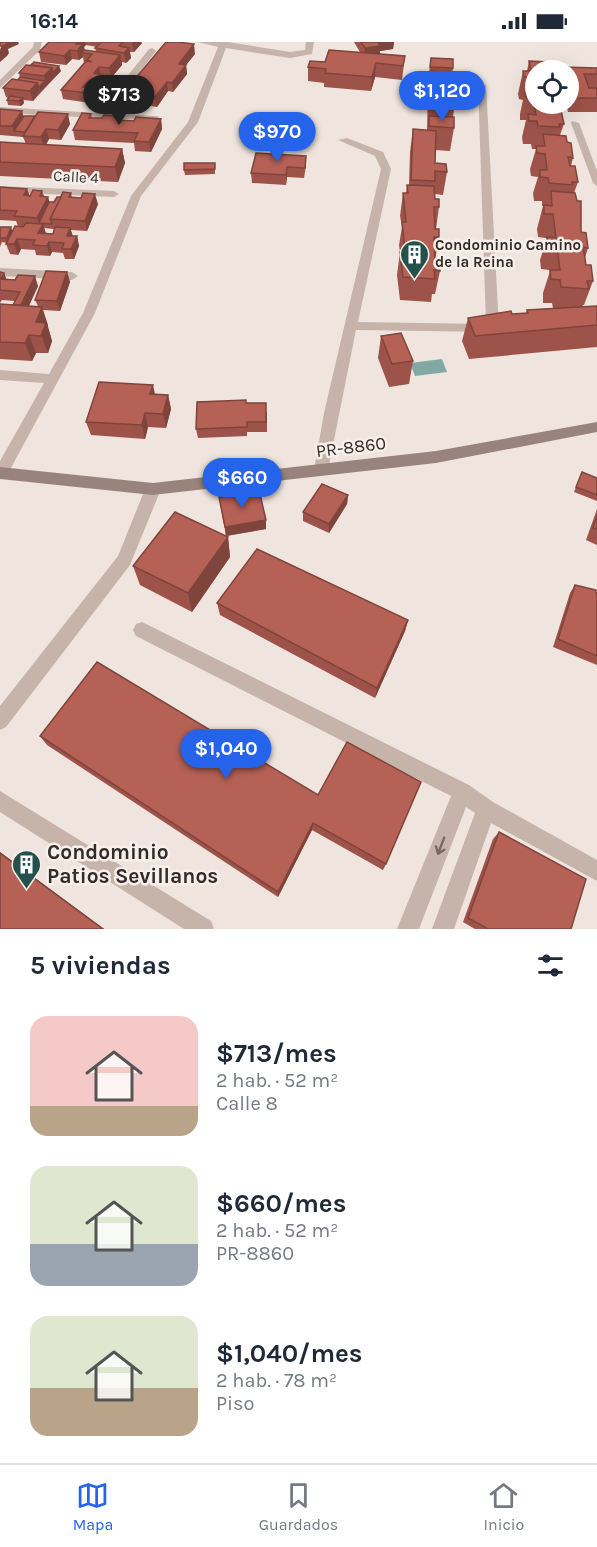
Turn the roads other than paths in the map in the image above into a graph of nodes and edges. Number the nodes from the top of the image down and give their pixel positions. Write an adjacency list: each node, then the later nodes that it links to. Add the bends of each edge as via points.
1 (38, 42): 6 (street, via 37,48)
2 (202, 42): 4 (street)
3 (310, 42): 4 (street, via 309,52 290,55)
4 (223, 43): 20 (street, via 193,122 136,196 89,313)
5 (152, 51): 9 (street)
6 (0, 85)
7 (482, 86): 18 (street, via 493,328)
8 (0, 110): 9 (street)
9 (102, 114): 10 (street)
10 (157, 120)
11 (575, 123): 13 (lane)
12 (343, 140): 18 (street, via 379,154 386,169)
13 (597, 183)
14 (0, 189): 15 (street, Calle 4)
15 (114, 194)
16 (0, 272): 17 (street)
17 (72, 276)
18 (351, 326): 22 (street)
19 (0, 375): 20 (street)
20 (54, 379): 23 (street)
21 (597, 427): 22 (street, PR-8860 / PR-8860, via 436,457)
22 (321, 470): 24 (street, PR-8860 / PR-8860)
23 (1, 473): 24 (street, PR-8860 / PR-8860)
24 (153, 489): 26 (street, via 124,560)
25 (142, 630): 27 (street)
26 (0, 722)
27 (462, 792): 29 (street); 32 (street, one-way to 32)
28 (0, 801): 31 (street)
29 (486, 809): 30 (street); 33 (street)
30 (597, 871)
31 (203, 929)
32 (408, 929)
33 (443, 929)

